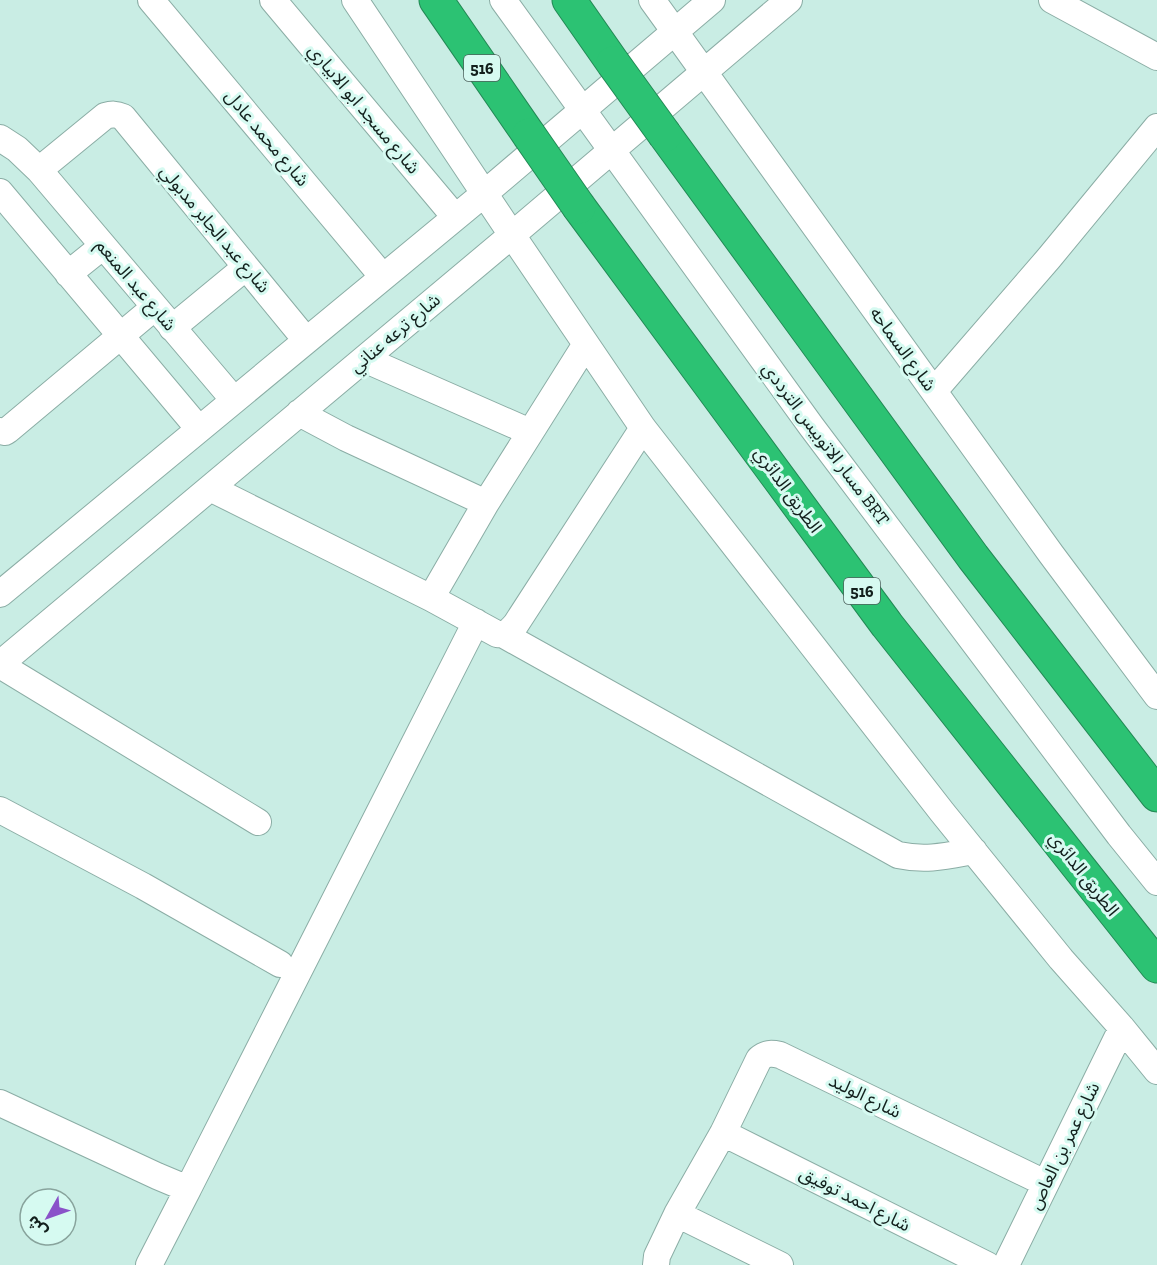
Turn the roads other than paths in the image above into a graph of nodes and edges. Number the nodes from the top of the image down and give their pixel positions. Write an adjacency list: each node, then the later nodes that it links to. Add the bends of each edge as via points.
1 (152, 0): 24 (street, شارع محمد عادل)
2 (273, 0): 19 (street, شارع مسجد ابو الابياري)
3 (355, 0): 18 (street)
4 (436, 0): 52 (highway, الطريق الدائري / 516, bridge, via 579,207 887,625)
5 (504, 0): 50 (street, مسار الاتوبيس الترددي BRT, via 810,426)
6 (569, 0): 46 (highway, bridge, via 973,557)
7 (652, 0): 11 (street, شارع السماحه)
8 (712, 0): 11 (street)
9 (789, 0): 13 (street, شارع ترعه عناني)
10 (1052, 0): 12 (street)
11 (674, 32): 13 (street, شارع السماحه); 18 (street)
12 (1157, 57)
13 (704, 72): 20 (street, شارع ترعه عناني); 31 (street, شارع السماحه)
14 (1157, 127): 31 (street)
15 (0, 138): 16 (street, شارع عبد المنعم)
16 (39, 170): 21 (street, شارع عبد المنعم); 22 (street, شارع عبد الجابر مدبولي, via 105,116 117,114)
17 (0, 192): 23 (street)
18 (485, 193): 19 (street); 20 (street)
19 (454, 217): 24 (street)
20 (512, 235): 29 (street); 30 (street, شارع ترعه عناني)
21 (103, 246): 23 (street); 25 (street, شارع عبد المنعم)
22 (246, 267): 26 (street); 28 (street, شارع عبد الجابر مدبولي)
23 (68, 274): 27 (street)
24 (383, 277): 28 (street)
25 (155, 307): 26 (street, شارع عبد المنعم); 27 (street)
26 (172, 328): 32 (street, شارع عبد المنعم)
27 (120, 336): 35 (street); 36 (street, via 8,430)
28 (306, 340): 32 (street)
29 (586, 344): 34 (street); 37 (street)
30 (364, 359): 33 (street, شارع ترعه عناني); 37 (street)
31 (933, 391): 45 (street, شارع السماحه)
32 (234, 400): 35 (street)
33 (299, 413): 38 (street, شارع ترعه عناني); 39 (street)
34 (643, 428): 43 (street, via 516,624); 49 (street)
35 (198, 429): 40 (street)
36 (0, 431)
37 (530, 432): 39 (street)
38 (210, 488): 41 (street); 44 (street, شارع ترعه عناني)
39 (486, 503): 41 (street)
40 (0, 594)
41 (431, 598): 42 (street)
42 (476, 622): 43 (street, via 496,634); 58 (street)
43 (504, 634): 49 (street, via 898,855 928,859)
44 (0, 664): 48 (street)
45 (1157, 696)
46 (1157, 795)
47 (0, 810): 51 (street)
48 (258, 822)
49 (974, 851): 53 (street)
50 (1157, 882)
51 (280, 964)
52 (1157, 966)
53 (1122, 1028): 54 (street); 57 (street, شارع عمر بن العاص)
54 (1157, 1071)
55 (0, 1103): 58 (street)
56 (723, 1133): 57 (street, شارع الوليد, via 759,1059 772,1053); 59 (street); 63 (street, شارع احمد توفيق)
57 (1045, 1183): 64 (street, شارع عمر بن العاص)
58 (188, 1189): 60 (street)
59 (677, 1214): 61 (street); 62 (street)
60 (150, 1265)
61 (656, 1265)
62 (780, 1265)
63 (987, 1265)
64 (1006, 1265)

